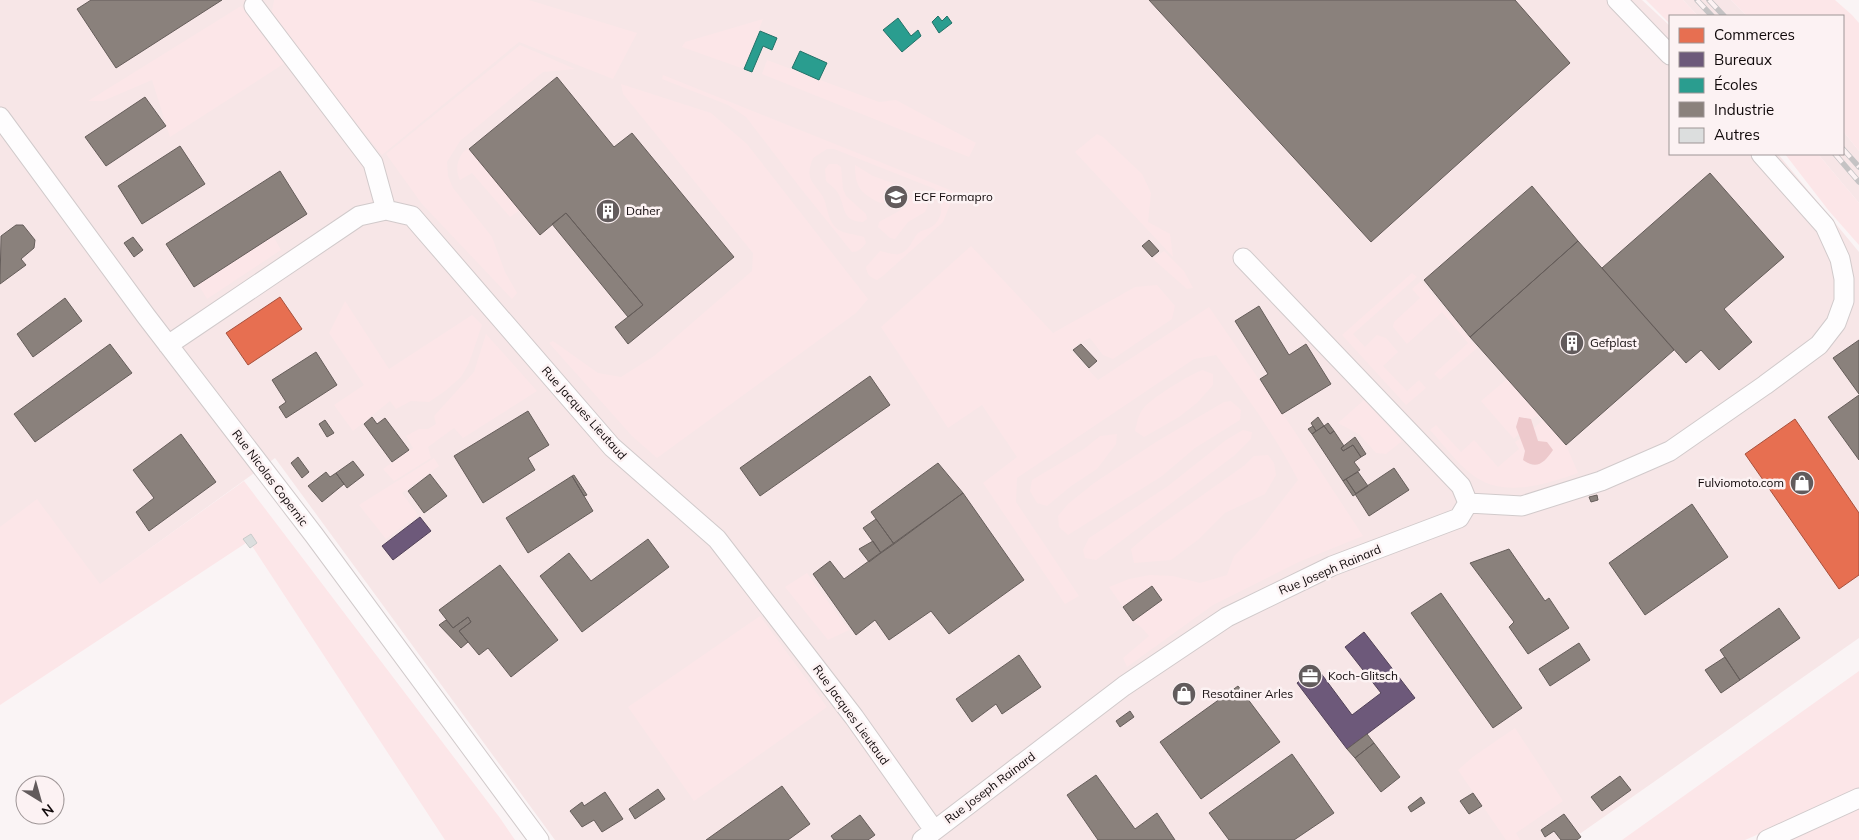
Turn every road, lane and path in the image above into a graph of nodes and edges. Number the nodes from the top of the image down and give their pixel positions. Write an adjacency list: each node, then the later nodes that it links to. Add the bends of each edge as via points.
1 (1616, 0): 3 (street)
2 (254, 6): 6 (street, via 373,163)
3 (1669, 54)
4 (0, 118): 8 (street, Rue Nicolas Copernic)
5 (1762, 155): 9 (street, via 1825,226 1840,259 1844,301 1836,324 1819,345 1670,451 1601,481 1522,506)
6 (386, 210): 8 (street, Rue Jacques Lieutaud, via 359,216); 11 (street, Rue Jacques Lieutaud, via 412,216 612,447 717,539 854,717)
7 (1243, 258): 9 (street, via 1461,486)
8 (168, 345): 12 (street, Rue Nicolas Copernic, via 314,535)
9 (1468, 503): 11 (street, Rue Joseph Rainard, via 1459,518 1332,566 1228,617 1124,686)
10 (1859, 798): 13 (street)
11 (928, 835)
12 (539, 840)
13 (1767, 840)

